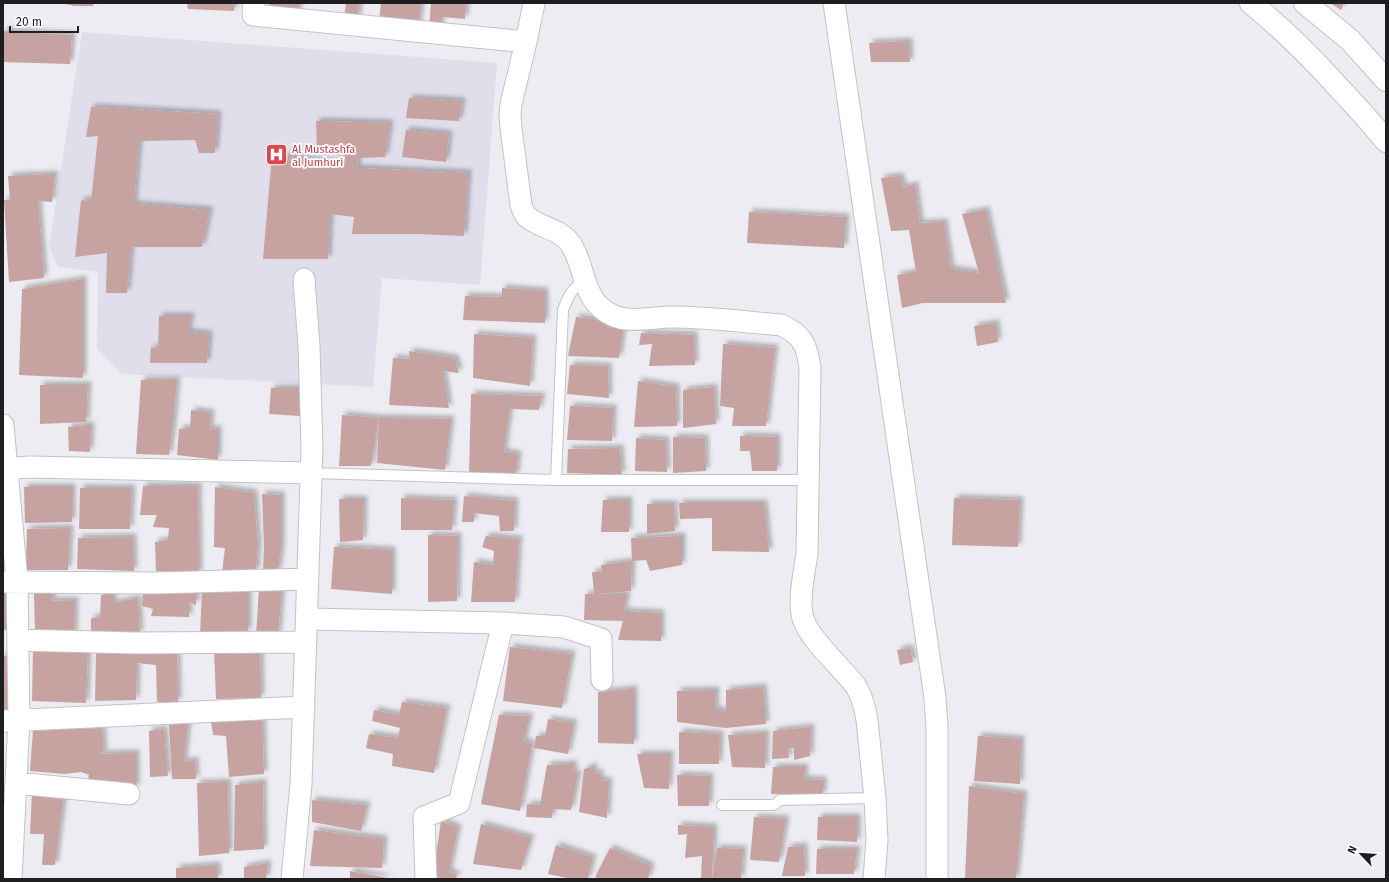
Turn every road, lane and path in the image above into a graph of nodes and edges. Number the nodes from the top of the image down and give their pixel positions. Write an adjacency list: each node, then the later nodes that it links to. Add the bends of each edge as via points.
1 (254, 3): 6 (street, via 253,16)
2 (534, 3): 6 (street)
3 (834, 3): 33 (street, via 935,698)
4 (1251, 3): 8 (main road, via 1318,65)
5 (1305, 3): 7 (main road, via 1350,40)
6 (526, 42): 10 (street, via 510,115 521,205 525,215 562,235 570,243)
7 (1386, 80)
8 (1386, 140)
9 (304, 279): 13 (street, via 309,346)
10 (585, 281): 14 (lane, via 572,290 563,310); 15 (street, via 599,305 620,318 683,317 781,325 800,337 806,346 810,368)
11 (3, 425): 12 (street)
12 (5, 469): 13 (street, via 30,467); 17 (street)
13 (311, 473): 14 (lane); 16 (street)
14 (556, 480): 15 (lane)
15 (808, 480): 27 (street, via 807,554 802,584 802,616 811,633 856,686 861,697 867,720)
16 (308, 579): 17 (street, via 156,583); 18 (street)
17 (10, 581): 20 (street)
18 (307, 619): 19 (street); 21 (street)
19 (503, 623): 22 (street, via 564,627 601,639); 31 (street, via 459,803 424,817)
20 (18, 640): 21 (street, via 136,643); 24 (street)
21 (306, 642): 23 (street)
22 (602, 680)
23 (304, 707): 24 (street); 30 (street, via 301,784)
24 (11, 721): 25 (street)
25 (16, 783): 26 (street); 29 (street)
26 (129, 794)
27 (875, 798): 28 (lane, via 780,800 774,805); 32 (street, via 877,840)
28 (722, 805)
29 (11, 879)
30 (292, 879)
31 (426, 879)
32 (874, 879)
33 (937, 879)

